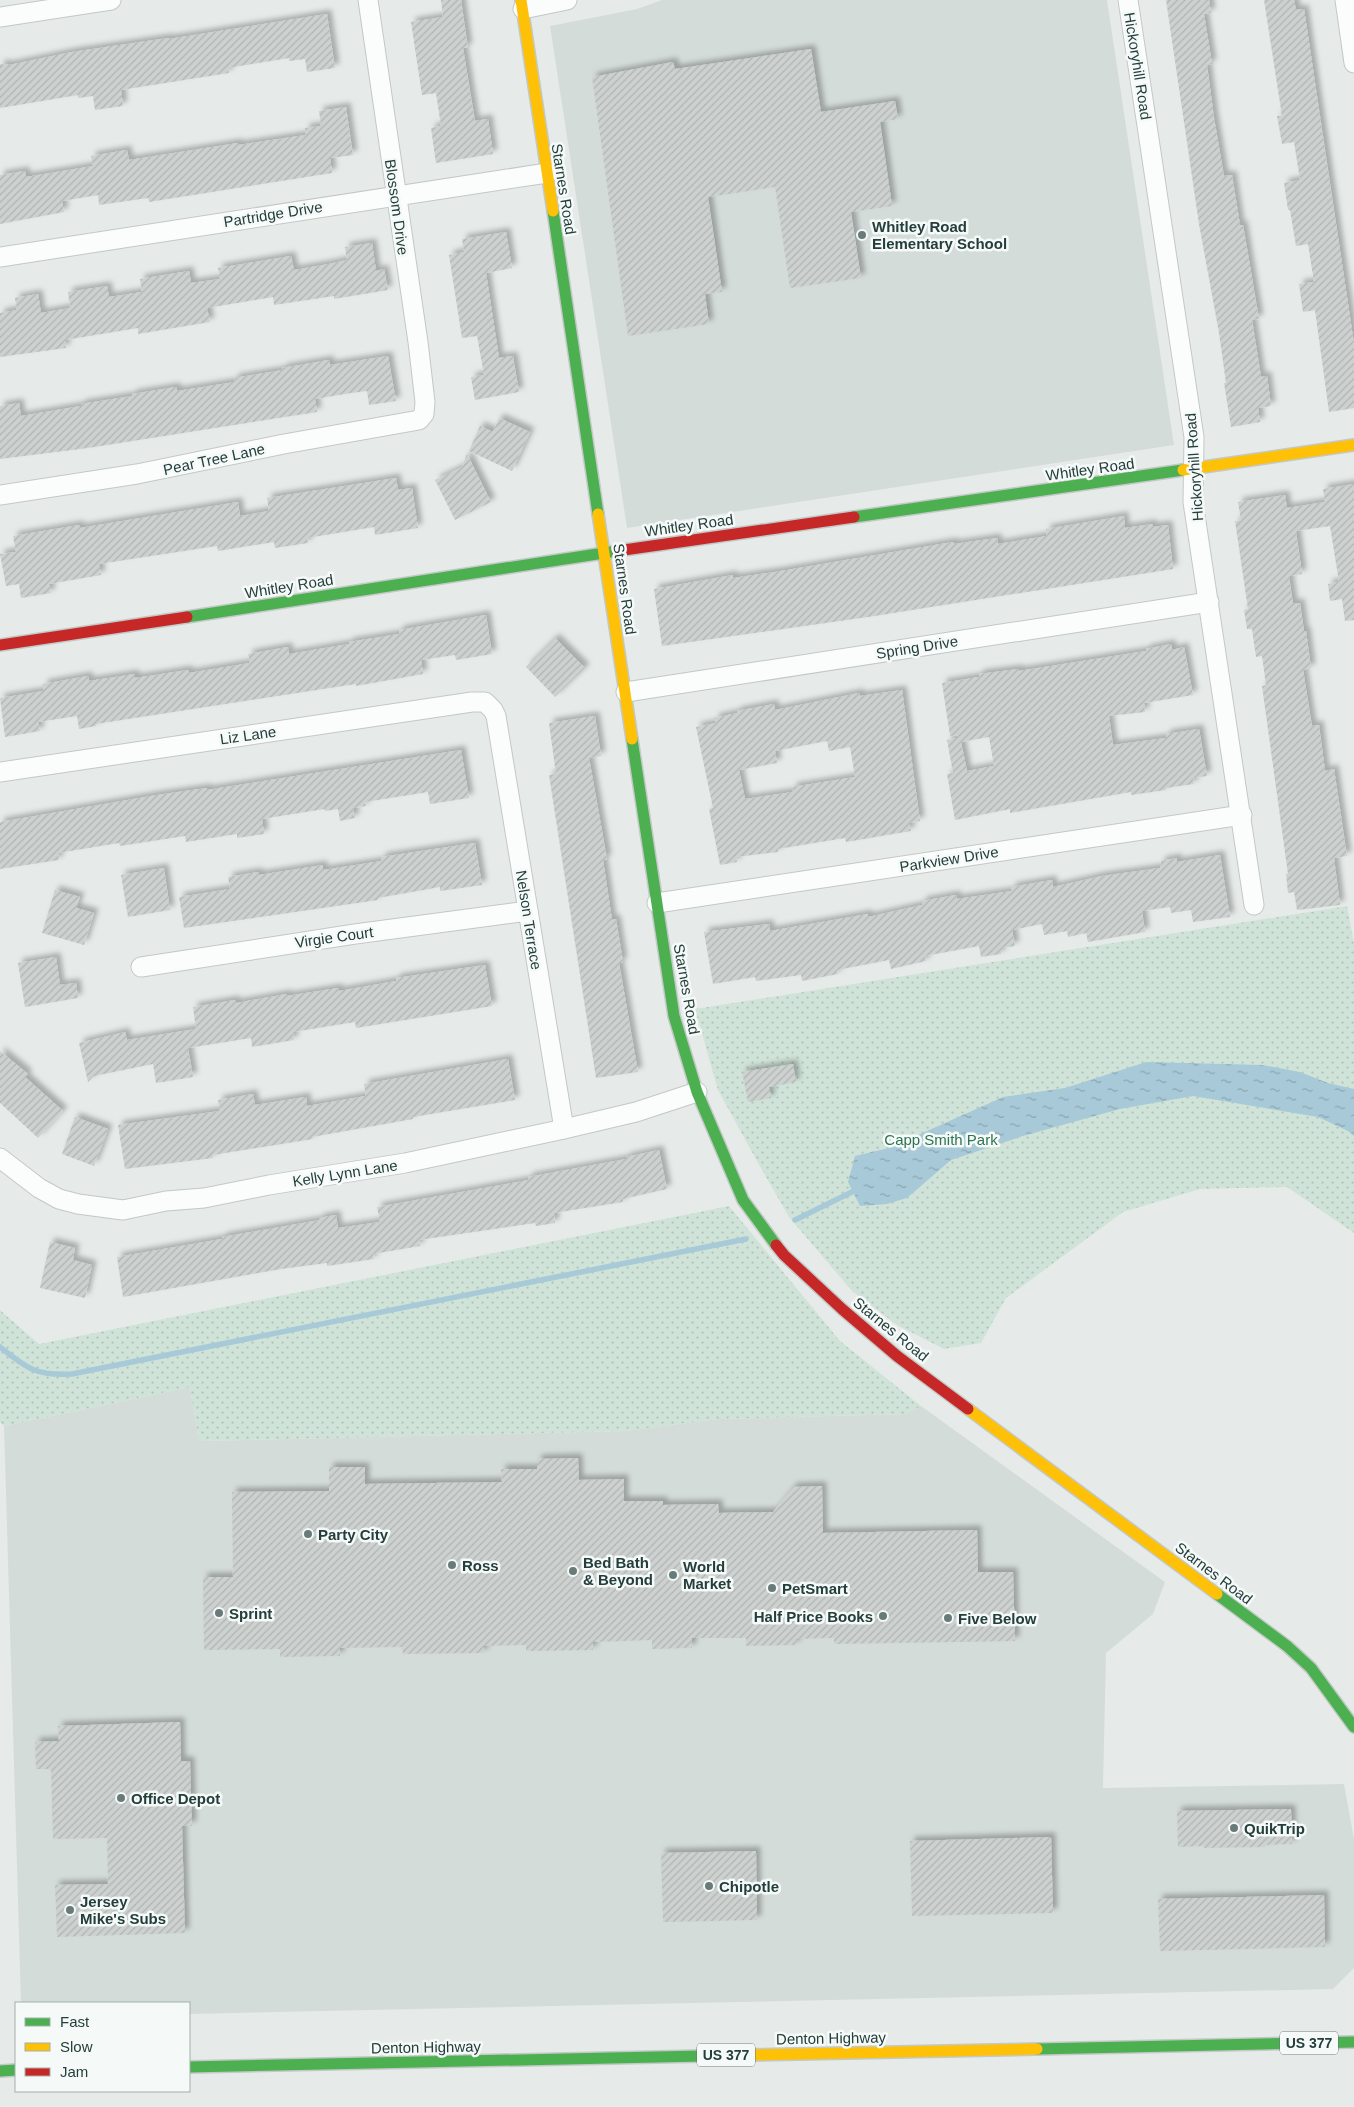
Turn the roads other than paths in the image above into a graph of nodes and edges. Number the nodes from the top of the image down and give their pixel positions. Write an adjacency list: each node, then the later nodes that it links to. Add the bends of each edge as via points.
1 (111, 0): 7 (street)
2 (368, 0): 10 (street, Blossom Drive)
3 (568, 0): 6 (street)
4 (1128, 0): 14 (street, Hickoryhill Road, via 1194,437)
5 (1345, 0): 8 (street)
6 (522, 4): 9 (main road, Starnes Road)
7 (0, 17)
8 (1354, 63)
9 (547, 173): 10 (street, Partridge Drive); 16 (main road, Starnes Road)
10 (395, 196): 11 (street, Partridge Drive); 12 (street, Blossom Drive, via 418,342)
11 (0, 257)
12 (424, 414): 15 (street, Pear Tree Lane, via 419,420 137,474)
13 (1354, 445): 14 (main road, Whitley Road)
14 (1194, 469): 16 (main road, Whitley Road); 17 (street, Hickoryhill Road, via 1193,502)
15 (0, 495)
16 (605, 553): 18 (main road, Whitley Road); 19 (main road, Starnes Road)
17 (1209, 602): 19 (street, Spring Drive); 22 (street, Hickoryhill Road)
18 (0, 645)
19 (626, 692): 23 (main road, Starnes Road)
20 (494, 710): 21 (street, Liz Lane, via 485,702 472,702); 25 (street, Nelson Terrace)
21 (0, 772)
22 (1242, 815): 23 (street, Parkview Drive); 24 (street, Hickoryhill Road)
23 (657, 904): 27 (main road, Starnes Road, via 674,1016)
24 (1254, 905)
25 (528, 911): 26 (street, Virgie Court); 28 (street, Nelson Terrace)
26 (141, 967)
27 (697, 1092): 28 (street, Kelly Lynn Lane, via 636,1112); 30 (main road, Starnes Road, via 742,1200 784,1255 898,1356 1287,1646 1310,1668)
28 (564, 1129): 29 (street, Kelly Lynn Lane, via 405,1163 123,1210 59,1199)
29 (0, 1158)
30 (1354, 1727)
31 (1354, 2042): 32 (main road, Denton Highway / US 377)
32 (190, 2067)
33 (15, 2070): 34 (main road)
34 (0, 2071)

